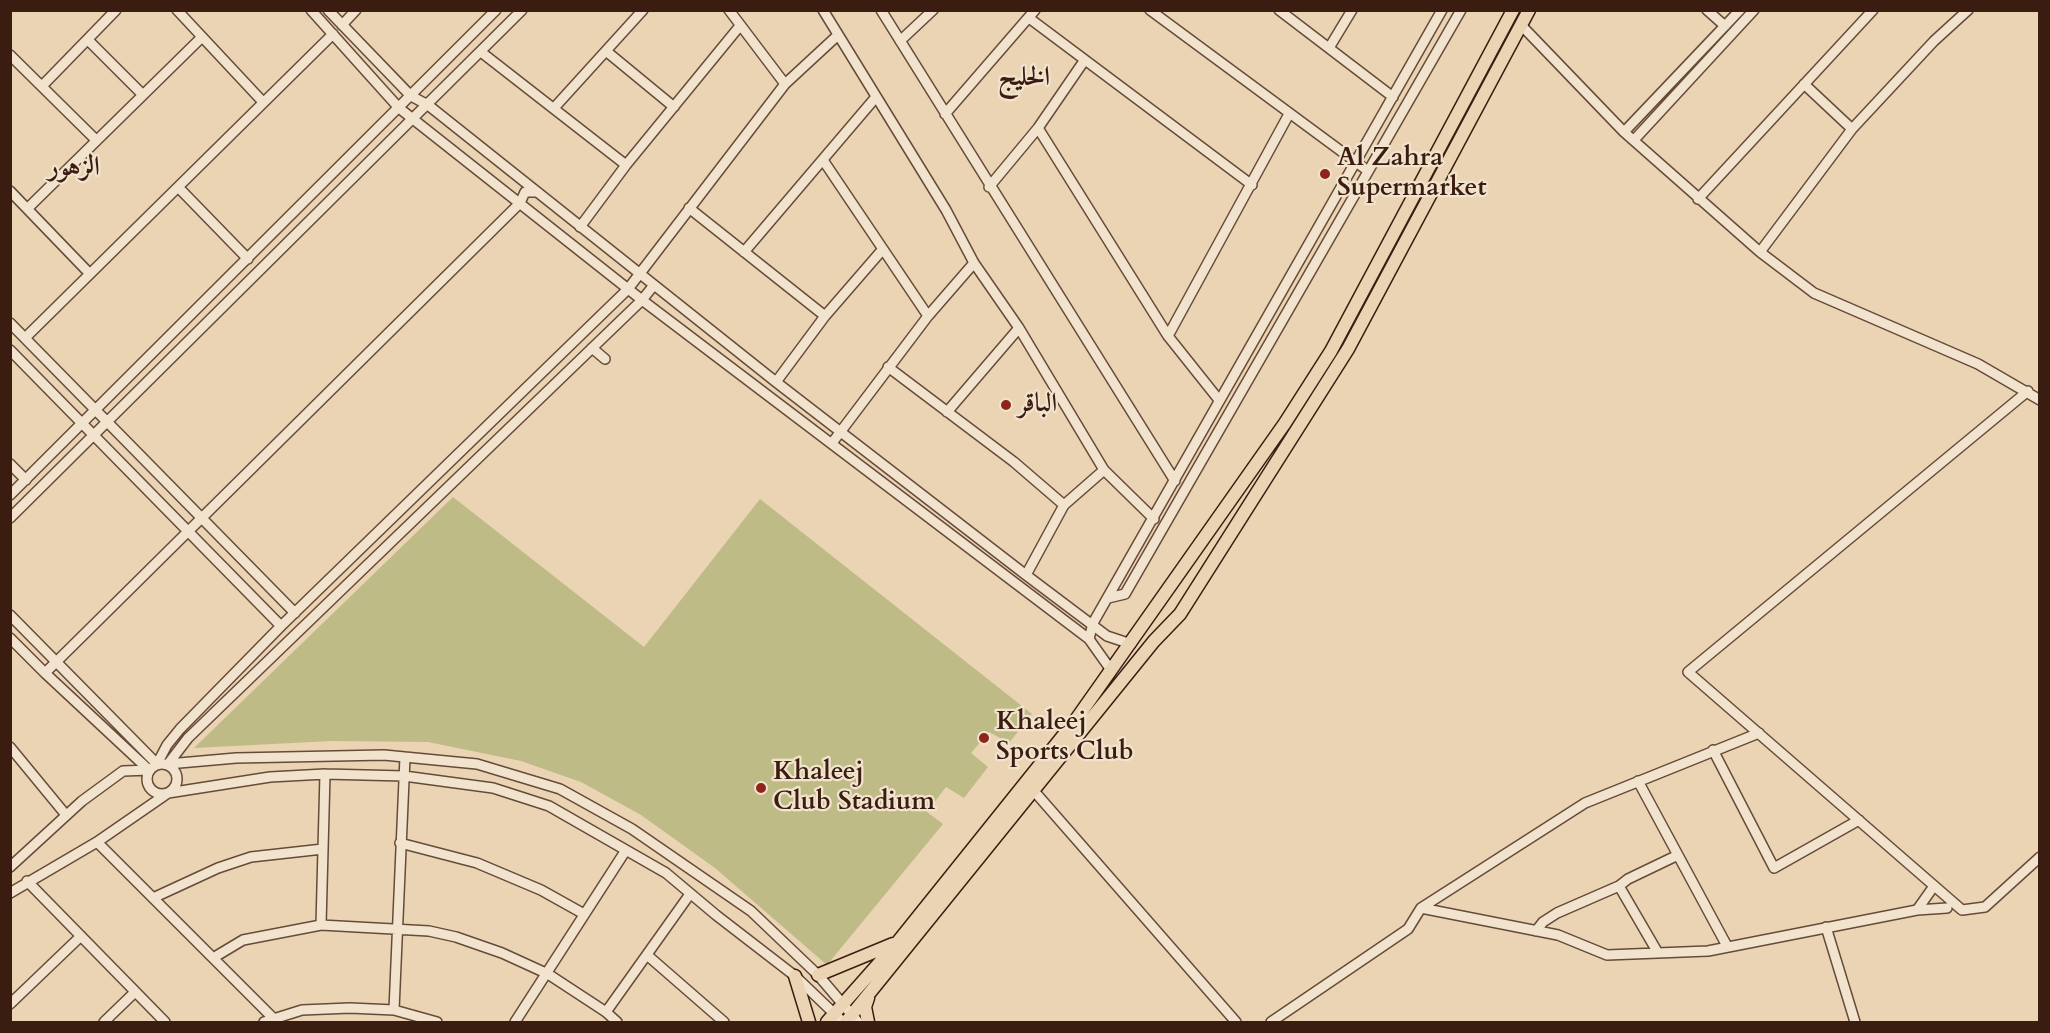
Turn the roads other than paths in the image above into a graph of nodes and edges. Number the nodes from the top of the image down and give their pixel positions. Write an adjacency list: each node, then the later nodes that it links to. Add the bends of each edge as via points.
1 (116, 10): 33 (street)
2 (177, 10): 32 (street)
3 (311, 10): 30 (street)
4 (328, 10): 26 (street)
5 (356, 10): 26 (street)
6 (496, 10): 44 (street)
7 (522, 10): 37 (street)
8 (644, 10): 36 (street)
9 (729, 10): 29 (street)
10 (823, 10): 31 (street)
11 (881, 10): 34 (street)
12 (933, 10): 34 (street)
13 (1150, 10): 53 (street)
14 (1279, 10): 35 (street)
15 (1352, 10): 35 (street)
16 (1442, 10): 46 (street)
17 (1461, 10): 63 (street)
18 (1513, 10): 124 (main road, via 1330,351 1285,423)
19 (1529, 10): 27 (main road)
20 (1707, 10): 28 (street)
21 (1740, 10): 28 (street)
22 (1754, 10): 59 (street)
23 (1873, 10): 41 (street)
24 (1967, 11): 56 (street)
25 (1032, 14): 39 (street); 52 (street)
26 (342, 25): 44 (street)
27 (1521, 25): 57 (street); 139 (main road, via 1348,349 1314,405 1180,614)
28 (1725, 26): 57 (street)
29 (740, 27): 40 (street); 49 (street)
30 (333, 34): 47 (street); 50 (street)
31 (838, 35): 40 (street); 45 (street)
32 (202, 37): 43 (street); 47 (street)
33 (88, 40): 42 (street); 43 (street)
34 (900, 41): 52 (street)
35 (1329, 48): 46 (street)
36 (606, 51): 49 (street); 51 (street)
37 (481, 52): 48 (street); 51 (street)
38 (10, 55): 42 (street)
39 (1084, 61): 55 (street); 64 (street)
40 (785, 84): 72 (street)
41 (1804, 84): 56 (street); 69 (street)
42 (43, 85): 58 (street)
43 (143, 95): 58 (street)
44 (411, 96): 48 (street); 50 (street)
45 (876, 97): 60 (street); 78 (street)
46 (1393, 97): 61 (street)
47 (263, 102): 66 (street)
48 (428, 105): 54 (street); 68 (street)
49 (674, 107): 62 (street)
50 (399, 108): 54 (street); 77 (street)
51 (554, 108): 62 (street)
52 (945, 114): 65 (street)
53 (1289, 114): 61 (street); 64 (street)
54 (413, 119): 70 (street); 100 (street)
55 (1038, 128): 65 (street); 88 (street)
56 (1852, 129): 76 (street)
57 (1624, 132): 59 (street)
58 (96, 140): 71 (street)
59 (1634, 140): 69 (street)
60 (823, 160): 74 (street); 75 (street)
61 (1355, 163): 63 (street); 96 (street)
62 (626, 165): 73 (street)
63 (1368, 171): 117 (street, via 1125,594)
64 (1252, 185): 88 (street)
65 (989, 187): 108 (street)
66 (178, 188): 77 (street); 79 (street)
67 (10, 190): 71 (street)
68 (536, 192): 70 (street, via 525,192); 73 (street)
69 (1698, 199): 76 (street)
70 (520, 203): 82 (street); 113 (street)
71 (28, 208): 79 (street)
72 (689, 208): 75 (street); 80 (street)
73 (580, 227): 80 (street)
74 (883, 249): 84 (street); 85 (street)
75 (744, 252): 84 (street)
76 (1760, 252): 95 (street, via 1814,293 1978,364)
77 (248, 259): 98 (street)
78 (974, 263): 85 (street); 87 (street)
79 (90, 274): 89 (street)
80 (640, 274): 81 (street); 82 (street)
81 (654, 285): 83 (street); 94 (street)
82 (628, 289): 83 (street); 118 (street)
83 (642, 300): 90 (street); 104 (street)
84 (825, 316): 94 (street)
85 (928, 316): 93 (street)
86 (10, 323): 89 (street)
87 (1019, 328): 99 (street); 106 (street)
88 (1167, 336): 96 (street)
89 (25, 338): 98 (street)
90 (592, 348): 92 (street); 133 (street, via 196,729)
91 (10, 350): 101 (street)
92 (605, 359)
93 (888, 368): 99 (street); 102 (street)
94 (776, 382): 102 (street)
95 (2028, 392): 97 (street); 128 (street, via 1688,672)
96 (1220, 400): 108 (street)
97 (2040, 400)
98 (96, 410): 100 (street); 101 (street)
99 (947, 412): 111 (street)
100 (108, 422): 103 (street); 113 (street)
101 (83, 424): 103 (street); 107 (street)
102 (842, 430): 104 (street); 116 (street)
103 (94, 435): 109 (street); 115 (street)
104 (832, 443): 123 (street)
105 (10, 464): 107 (street)
106 (1104, 470): 111 (street); 114 (street)
107 (28, 477): 109 (street); 110 (street)
108 (1175, 481): 114 (street)
109 (35, 494): 112 (street)
110 (10, 495)
111 (1064, 505): 116 (street)
112 (10, 518)
113 (203, 519): 115 (street); 118 (street)
114 (1154, 519): 117 (street)
115 (189, 532): 121 (street); 125 (street)
116 (1026, 575): 120 (street)
117 (1108, 598): 120 (street)
118 (295, 613): 121 (street)
119 (10, 615): 125 (street)
120 (1094, 623): 123 (street); 124 (street, via 1107,636)
121 (282, 626): 135 (street, via 180,729)
122 (10, 638): 127 (street)
123 (1089, 639): 126 (street)
124 (1131, 644): 126 (main road)
125 (56, 662): 127 (street); 135 (street)
126 (1110, 670): 165 (main road, via 1030,779)
127 (45, 674): 135 (street)
128 (1759, 733): 130 (street); 142 (street)
129 (10, 747): 131 (street)
130 (1713, 750): 138 (street); 142 (street, via 1774,868)
131 (19, 756): 134 (street); 141 (street)
132 (405, 757): 133 (street, via 236,758); 137 (street); 172 (street, via 477,765 560,789 632,830 751,911)
133 (168, 764): 135 (street); 140 (street, via 176,771 177,781)
134 (10, 765)
135 (153, 767): 140 (street, via 146,779 150,788 158,794); 141 (street, via 123,771)
136 (325, 774): 137 (street); 140 (street, via 270,777); 145 (street)
137 (404, 776): 144 (street); 146 (street, via 493,788 549,806)
138 (1638, 781): 147 (street); 156 (street, via 1585,803)
139 (1034, 791): 174 (main road); 189 (street)
140 (168, 793): 143 (street)
141 (66, 815): 149 (street)
142 (1859, 820): 152 (street)
143 (97, 842): 150 (street); 155 (street)
144 (400, 843): 159 (street, via 477,863 541,890); 162 (street)
145 (323, 849): 155 (street, via 251,857); 160 (street)
146 (626, 850): 154 (street, via 666,873); 159 (street)
147 (1678, 855): 151 (street); 166 (street)
148 (2040, 857): 152 (street, via 1985,907 1962,910)
149 (10, 867)
150 (27, 881): 153 (street); 164 (street)
151 (1619, 886): 163 (street, via 1557,913); 167 (street)
152 (1934, 886): 158 (street)
153 (10, 893)
154 (690, 894): 168 (street); 171 (street)
155 (153, 898): 169 (street)
156 (1421, 908): 163 (street); 190 (street, via 1408,930)
157 (1947, 908): 158 (street)
158 (1917, 910): 161 (street)
159 (584, 914): 170 (street)
160 (321, 925): 162 (street); 169 (street, via 243,940)
161 (1826, 927): 166 (street); 191 (street)
162 (397, 930): 170 (street, via 456,937 502,952); 177 (street)
163 (1536, 931): 167 (street, via 1558,935 1607,955)
164 (81, 936): 173 (street); 176 (street)
165 (897, 943): 172 (main road); 175 (main road)
166 (1727, 946): 167 (street, via 1708,951)
167 (1658, 953)
168 (647, 955): 178 (street); 186 (street)
169 (213, 958): 179 (street)
170 (548, 974): 178 (street); 184 (street)
171 (795, 975): 180 (street); 187 (main road)
172 (818, 975): 175 (street)
173 (135, 992): 181 (street); 182 (street)
174 (869, 995): 180 (main road); 188 (main road, via 865,1007)
175 (844, 1003): 180 (main road)
176 (10, 1004)
177 (394, 1010): 179 (street, via 302,1010); 183 (street)
178 (606, 1012): 185 (street)
179 (268, 1020)
180 (843, 1020)
181 (104, 1023)
182 (165, 1023)
183 (437, 1023)
184 (515, 1023)
185 (618, 1023)
186 (724, 1023)
187 (809, 1023)
188 (868, 1023)
189 (1236, 1023)
190 (1271, 1023)
191 (1855, 1023)

